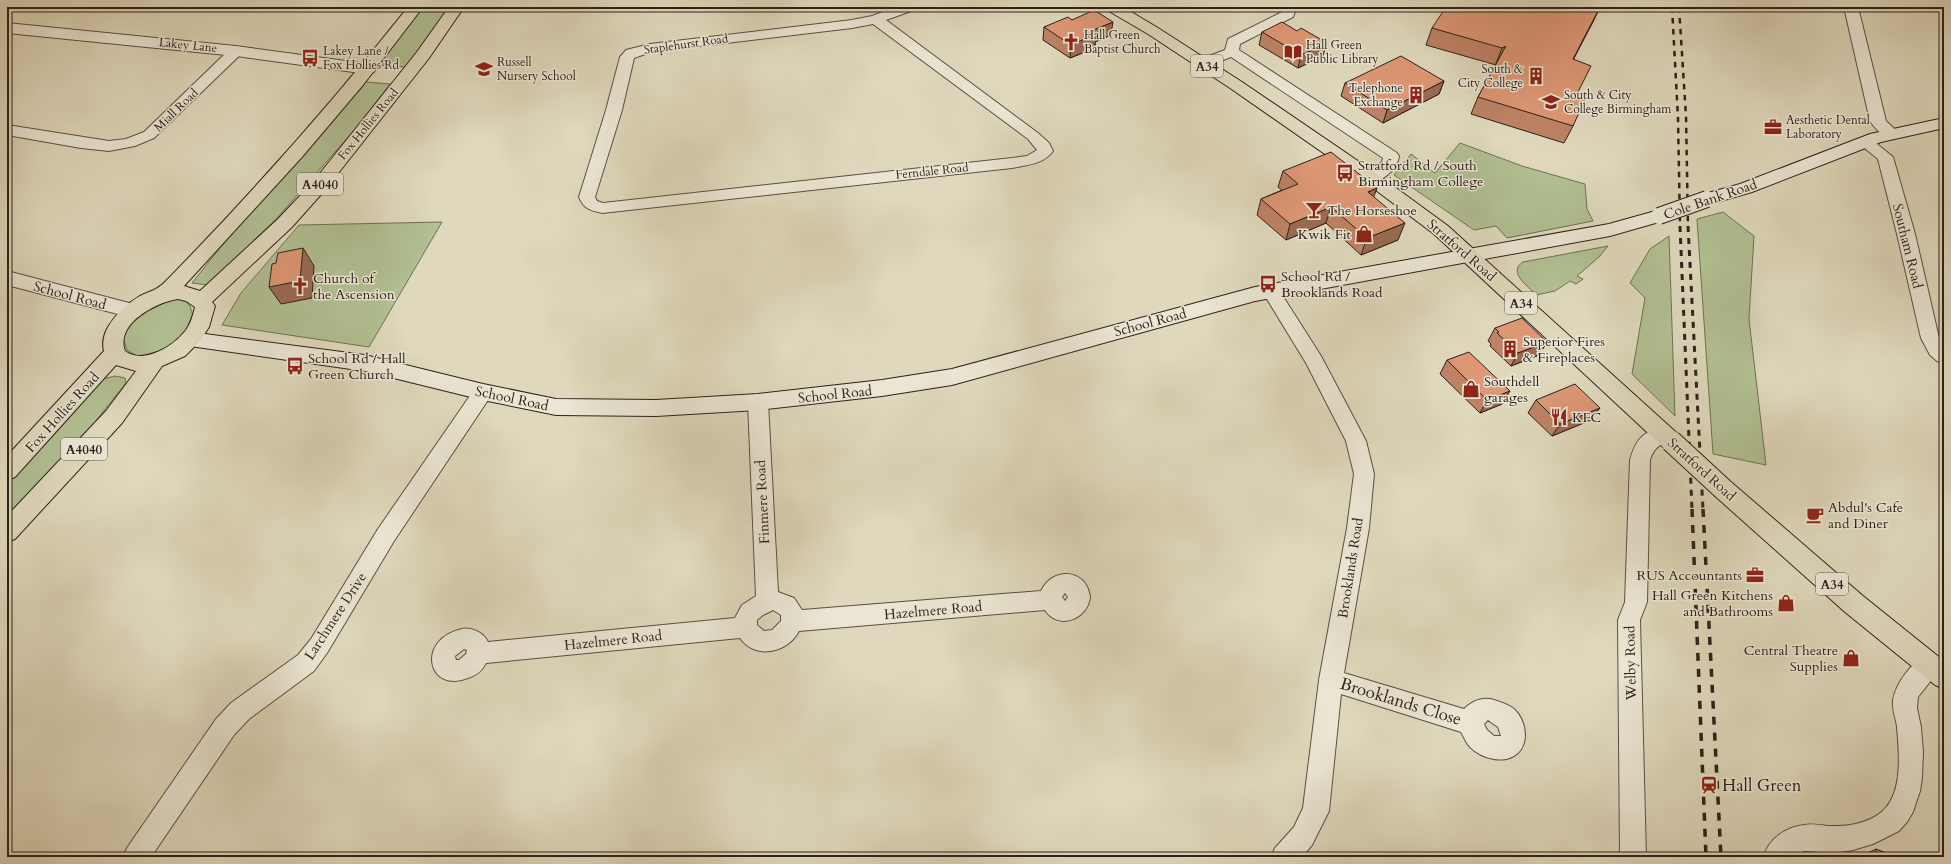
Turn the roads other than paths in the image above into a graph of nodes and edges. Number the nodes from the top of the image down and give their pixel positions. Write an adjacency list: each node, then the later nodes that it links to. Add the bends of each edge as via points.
1 (416, 7): 12 (main road, A4040)
2 (457, 7): 13 (main road, Fox Hollies Road / A4040)
3 (909, 7): 7 (street, Staplehurst Road)
4 (1112, 7): 11 (main road, Stratford Road / A34)
5 (1290, 7): 10 (street, via 1288,14 1278,21 1233,42)
6 (1851, 7): 16 (street, via 1878,121)
7 (876, 18): 19 (street, Staplehurst Road, via 852,24 650,48 631,53 627,57 614,110 587,197 590,204); 19 (street, Ferndale Road, via 1033,136 1043,146 1045,151 1042,155 1012,163)
8 (7, 28): 9 (main road, Lakey Lane)
9 (236, 51): 12 (main road, Lakey Lane); 15 (street, Miall Road, via 149,135 129,143 110,146 81,143)
10 (1232, 52): 11 (street); 18 (street, via 1390,156 1390,164)
11 (1203, 64): 18 (main road, Stratford Road / A34)
12 (368, 69): 13 (main road); 23 (main road, A4040, via 280,171)
13 (409, 72): 24 (main road, Fox Hollies Road / A4040, via 319,186 285,223)
14 (1944, 123): 16 (main road, Cole Bank Road)
15 (7, 130)
16 (1892, 134): 17 (main road, Cole Bank Road)
17 (1865, 142): 20 (main road, Cole Bank Road, bridge, via 1746,188 1659,216 1610,230); 28 (street, Southam Road, via 1885,157 1930,338)
18 (1371, 178): 20 (main road, Stratford Road / A34, via 1441,230)
19 (602, 208)
20 (1470, 256): 22 (main road, School Road); 32 (main road, Stratford Road / A34)
21 (7, 278): 25 (main road, School Road)
22 (1271, 291): 31 (main road, School Road, via 952,377); 41 (street, Brooklands Road, via 1314,361 1356,441 1364,474 1358,528)
23 (166, 293): 24 (main road, via 189,294); 25 (main road)
24 (202, 300): 26 (main road, via 205,306 203,319)
25 (133, 311): 27 (main road, via 118,329 113,343)
26 (190, 339): 29 (main road, via 174,354); 30 (main road, School Road, via 365,363)
27 (115, 352): 29 (main road, via 130,363); 33 (main road, Fox Hollies Road / A4040)
28 (1944, 356)
29 (154, 361): 34 (main road, A4040, via 114,417)
30 (483, 392): 31 (main road, School Road, via 564,407 656,408); 44 (street, Larchmere Drive, via 386,535 319,646 306,663 240,711 225,727)
31 (758, 402): 36 (street, Finmere Road)
32 (1667, 437): 40 (main road, Stratford Road / A34, bridge, via 1854,604); 45 (street, Welby Road, via 1651,440 1644,447 1639,472 1636,602 1629,620)
33 (7, 471)
34 (7, 532)
35 (1051, 600): 37 (street, Hazelmere Road)
36 (767, 601): 37 (street, via 786,605 792,615); 38 (street, via 753,608 748,614)
37 (792, 621): 38 (street, via 790,629 785,634 770,641 754,638)
38 (746, 627): 39 (street, Hazelmere Road)
39 (479, 653)
40 (1936, 671): 46 (street, via 1916,678 1905,698 1911,769 1905,802 1890,822 1875,830 1840,839 1801,837 1790,841)
41 (1331, 680): 42 (street, Brooklands Close); 43 (street, Brooklands Road, via 1316,810 1303,836)
42 (1471, 723)
43 (1286, 856)
44 (136, 857)
45 (1633, 857)
46 (1776, 857)

